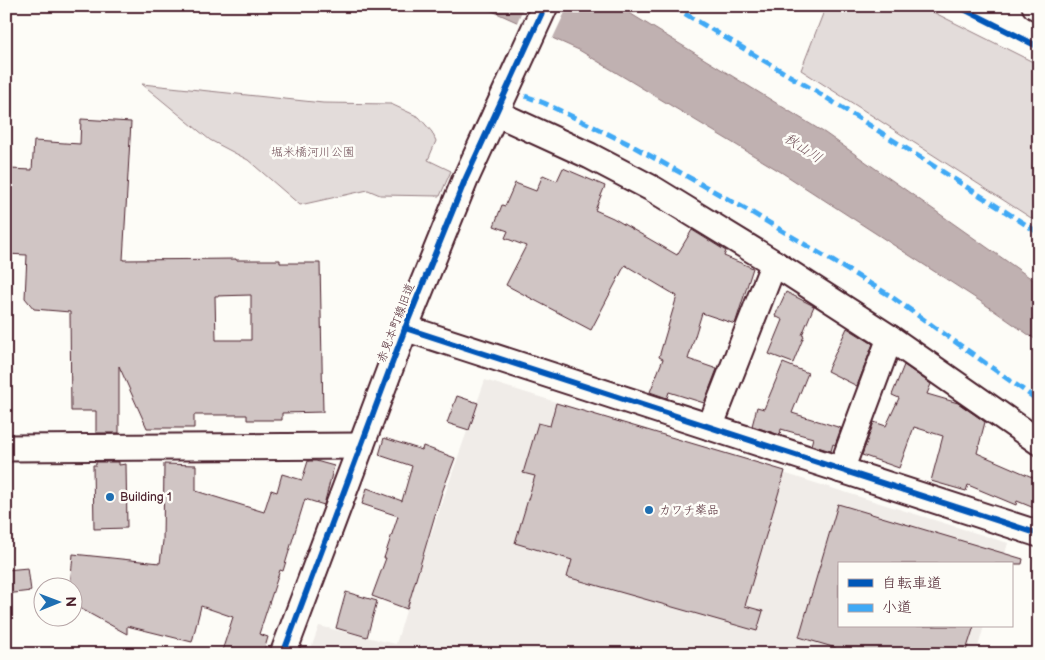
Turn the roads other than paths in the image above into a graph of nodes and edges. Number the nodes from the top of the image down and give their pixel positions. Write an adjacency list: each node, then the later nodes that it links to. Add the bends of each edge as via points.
1 (545, 6): 4 (street, 赤見本町線旧道)
2 (1035, 6): 3 (street)
3 (1039, 8)
4 (496, 113): 5 (street, via 653,189); 6 (street, 赤見本町線旧道)
5 (774, 263): 7 (street); 8 (street)
6 (405, 328): 8 (street); 10 (street, 赤見本町線旧道)
7 (890, 338): 9 (street); 12 (street)
8 (710, 427): 12 (street)
9 (1039, 442)
10 (361, 446): 11 (street); 14 (street, 赤見本町線旧道)
11 (6, 448)
12 (841, 470): 13 (street)
13 (1039, 534)
14 (283, 654)

